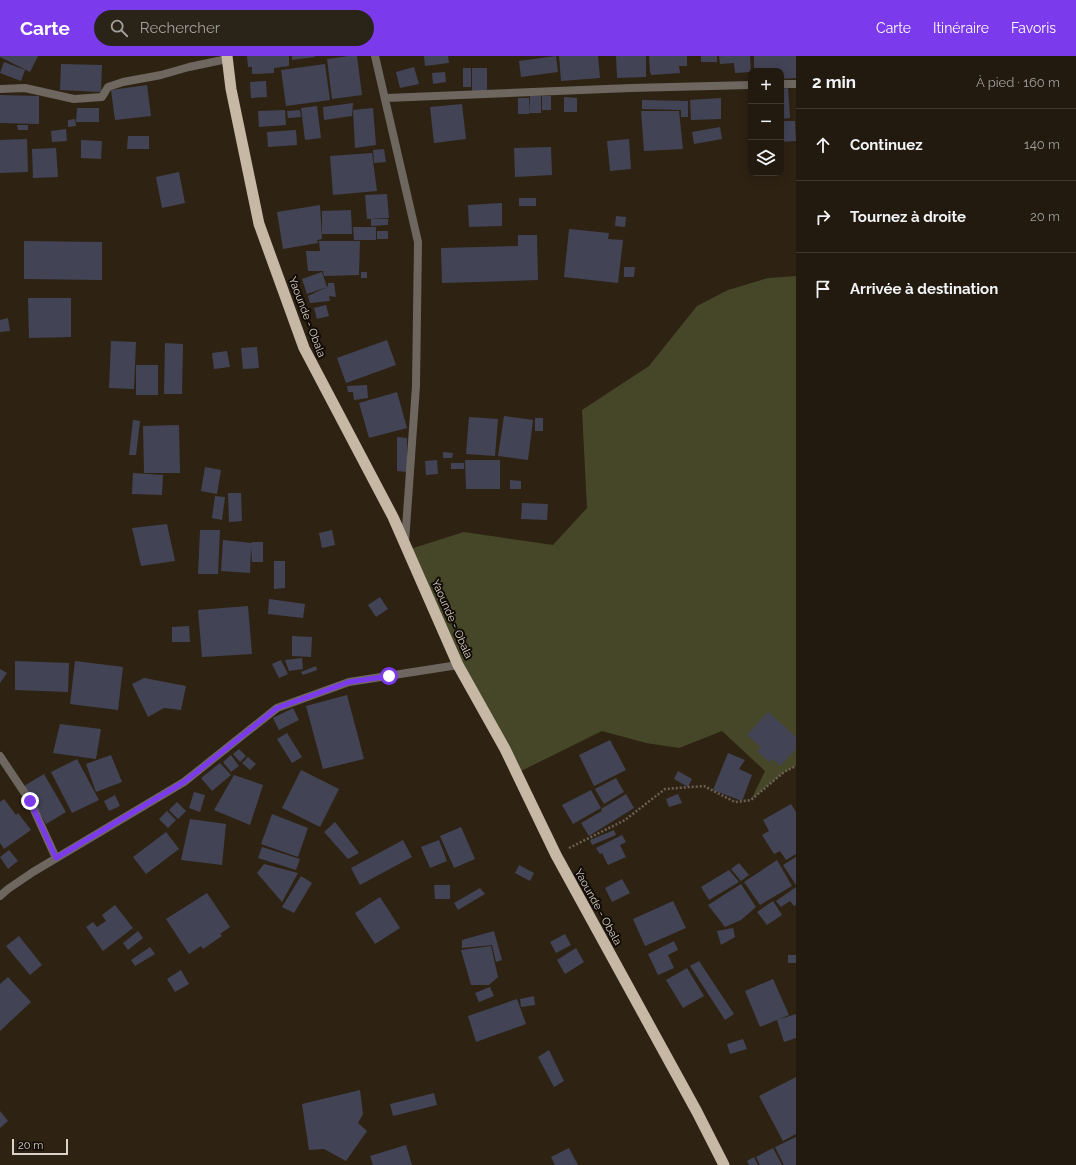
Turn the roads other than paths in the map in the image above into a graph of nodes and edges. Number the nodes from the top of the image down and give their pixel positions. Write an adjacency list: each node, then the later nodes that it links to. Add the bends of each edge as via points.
1 (375, 56): 7 (street)
2 (227, 58): 6 (street, via 123,82 108,87 102,97 74,99 25,88); 8 (highway, Yaounde - Obala, via 230,89 259,224 304,348)
3 (784, 84): 4 (street)
4 (796, 84)
5 (748, 85): 7 (street)
6 (0, 89)
7 (386, 98): 8 (street, via 418,242 416,386)
8 (405, 543): 9 (highway, Yaounde - Obala)
9 (458, 665): 11 (street, via 349,682 277,708 184,782); 13 (highway, Yaounde - Obala, via 505,749 556,855)
10 (0, 756): 11 (street, via 30,801)
11 (56, 858): 12 (street, via 8,888)
12 (0, 896)
13 (724, 1165)

